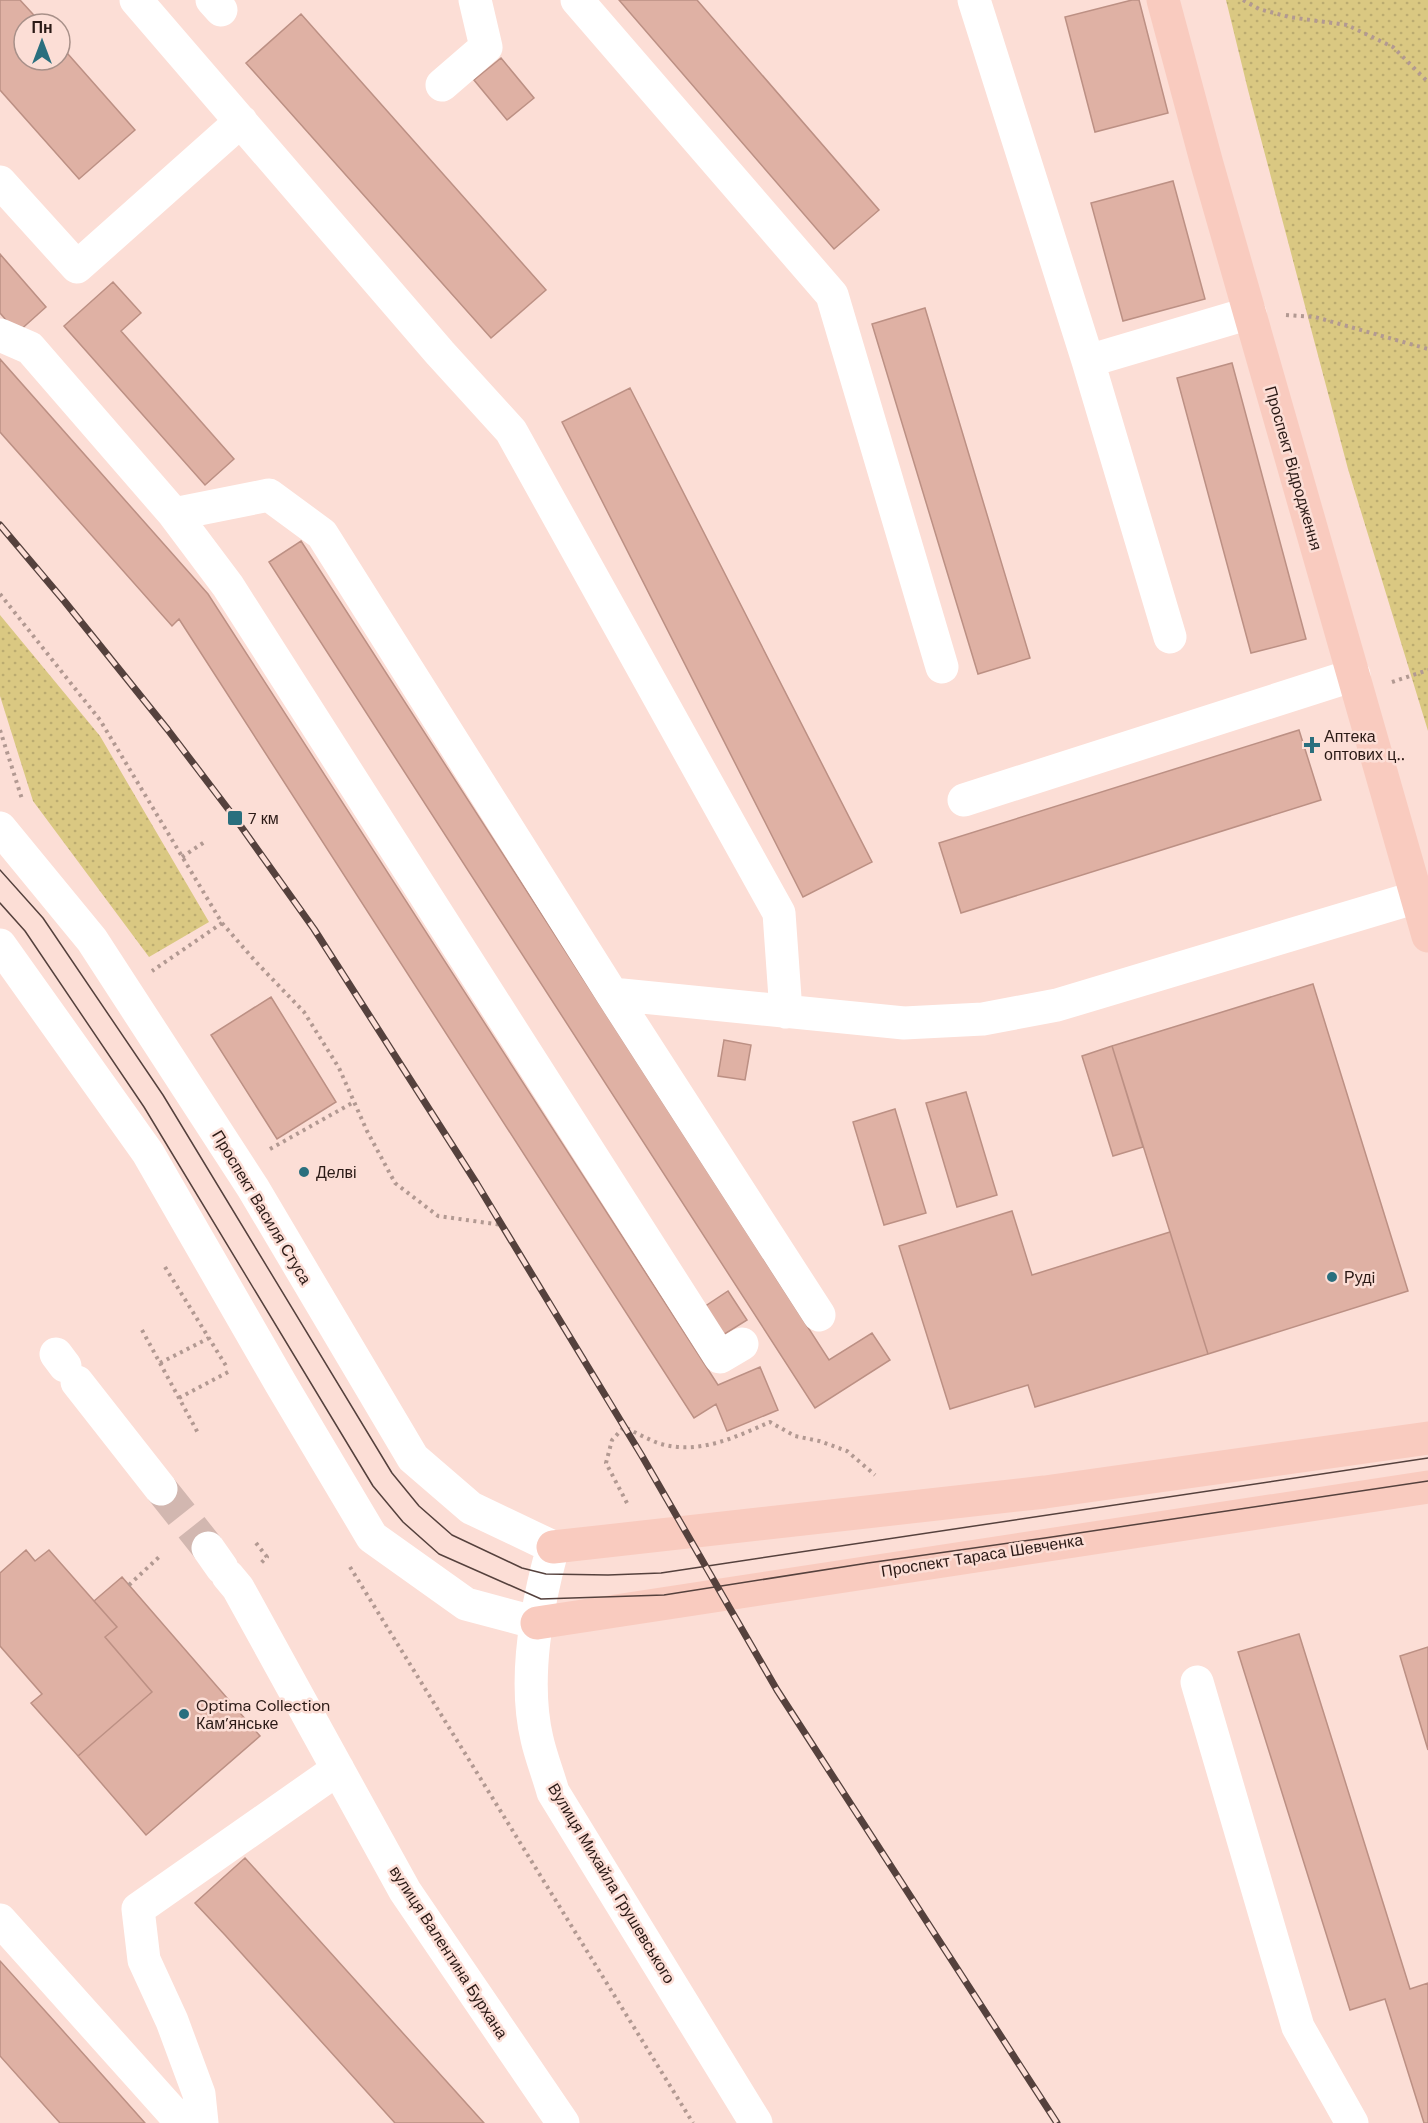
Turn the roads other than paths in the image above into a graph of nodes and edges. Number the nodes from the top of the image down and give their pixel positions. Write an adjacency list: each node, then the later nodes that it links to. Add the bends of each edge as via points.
1 (136, 0): 7 (street)
2 (475, 0): 6 (street, via 486,47)
3 (577, 0): 14 (street, via 832,295)
4 (974, 0): 11 (street)
5 (1163, 0): 9 (main road, Проспект Відродження)
6 (442, 85)
7 (241, 121): 8 (street, via 77,267); 22 (street, via 511,431 779,913)
8 (0, 182)
9 (1250, 312): 11 (street); 15 (main road, Проспект Відродження)
10 (0, 335): 12 (street, via 30,348)
11 (1088, 361): 13 (street)
12 (174, 514): 21 (street, via 269,495 322,534); 24 (street, via 228,586 720,1357)
13 (1170, 637)
14 (942, 667)
15 (1354, 675): 16 (street); 18 (main road, Проспект Відродження)
16 (964, 800)
17 (12, 819): 29 (street, Проспект Василя Стуса, via 253,1188 413,1458 471,1508)
18 (1417, 897): 19 (main road, Проспект Відродження); 22 (street, via 1057,1005 983,1019 904,1023)
19 (1428, 936)
20 (0, 945): 31 (street, via 148,1153 372,1537 466,1604)
21 (612, 994): 22 (street); 23 (street)
22 (786, 1012)
23 (819, 1315)
24 (742, 1344)
25 (66, 1367): 28 (street)
26 (1428, 1438): 29 (main road, via 1046,1492)
27 (1428, 1487): 31 (main road, Проспект Тараса Шевченка)
28 (161, 1489)
29 (554, 1547): 31 (street)
30 (224, 1570): 33 (street, вулиця Валентина Бурхана)
31 (537, 1623): 38 (street, Вулиця Михайла Грушевського, via 530,1679 536,1737 554,1792)
32 (1197, 1682): 39 (street, via 1298,2027)
33 (338, 1769): 36 (street, via 138,1908 144,1960 199,2094); 37 (street, вулиця Валентина Бурхана, via 405,1891)
34 (0, 1920): 35 (street)
35 (182, 2123)
36 (202, 2123)
37 (562, 2123)
38 (756, 2123)
39 (1352, 2123)

